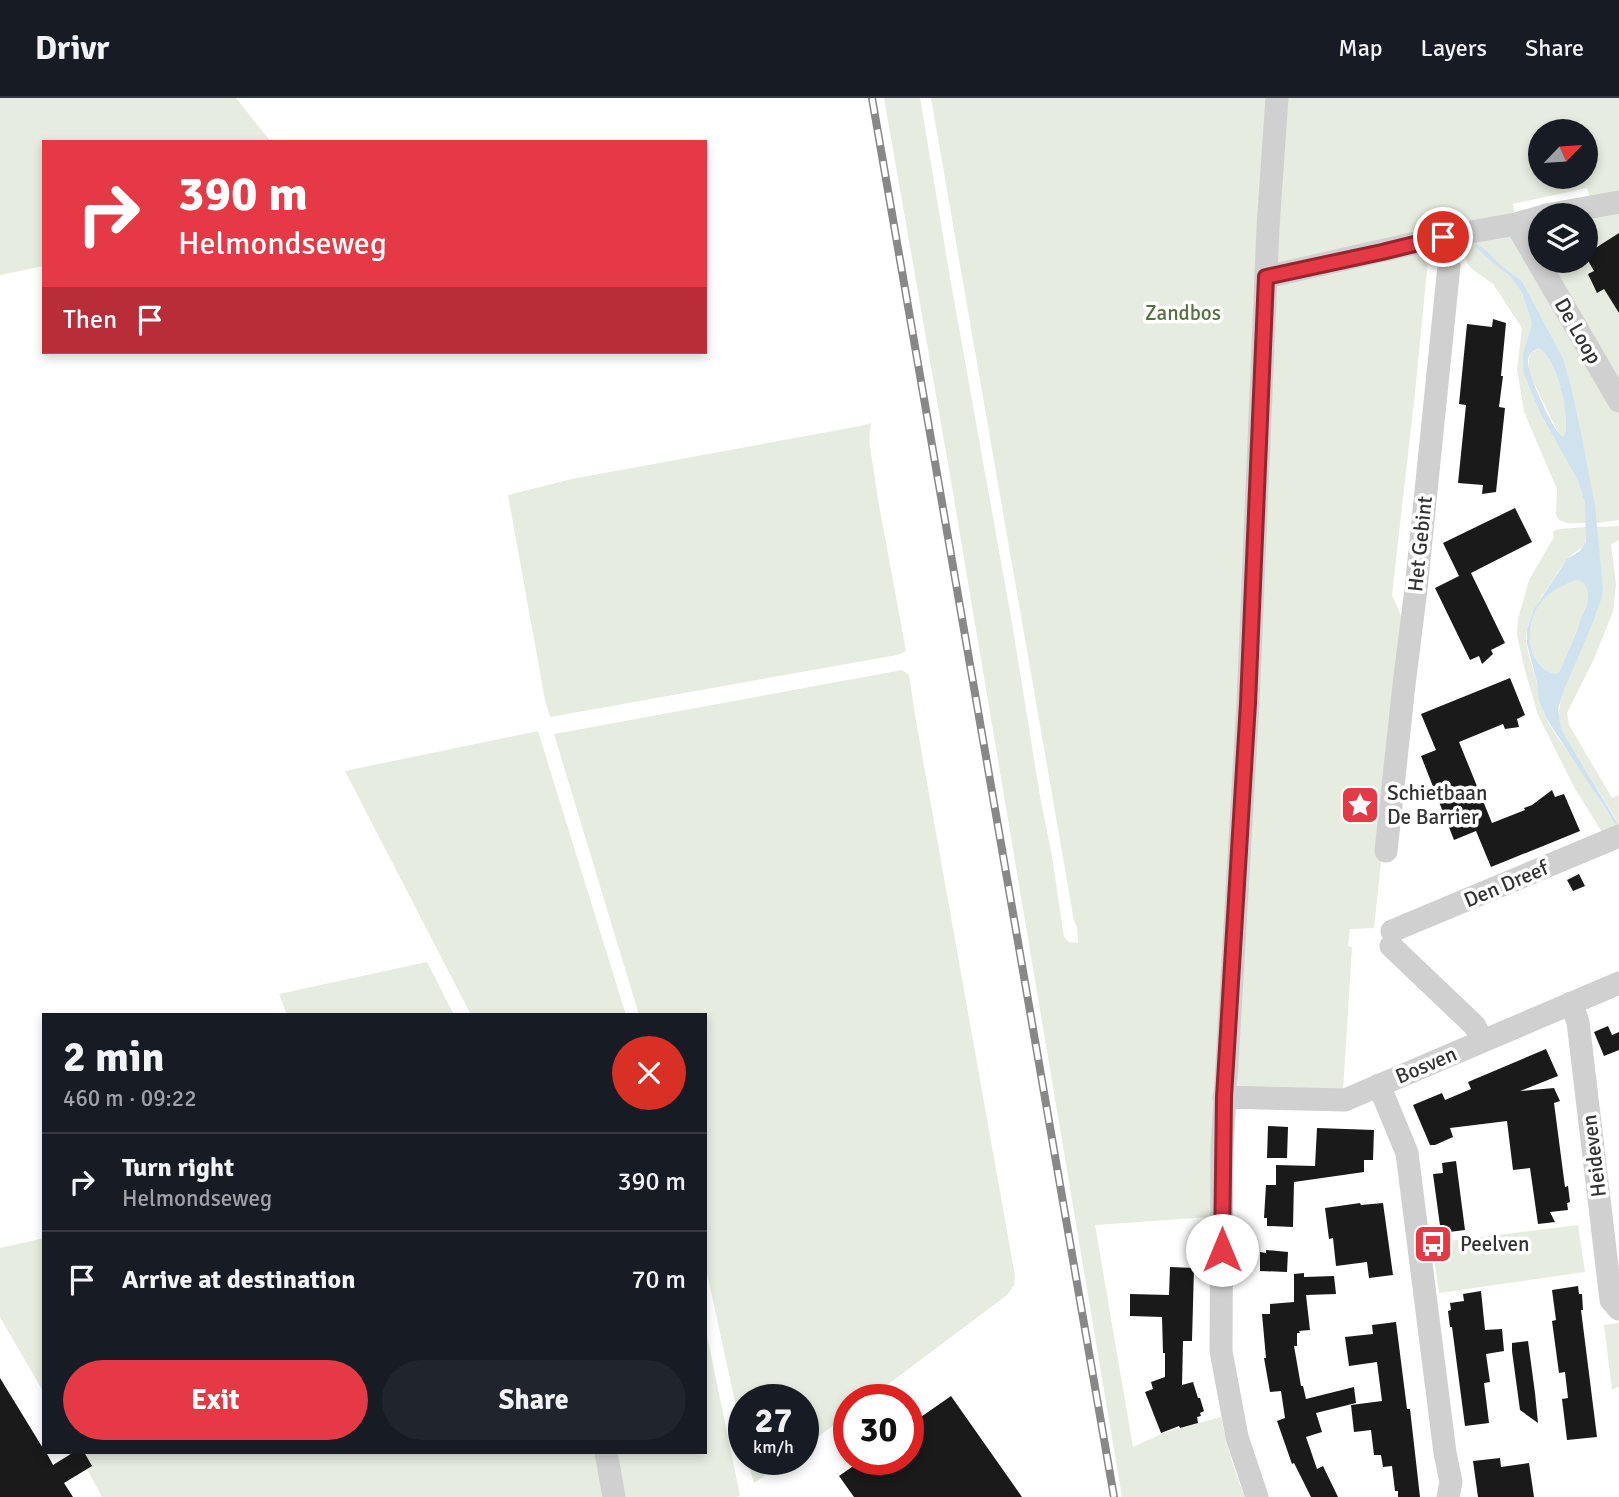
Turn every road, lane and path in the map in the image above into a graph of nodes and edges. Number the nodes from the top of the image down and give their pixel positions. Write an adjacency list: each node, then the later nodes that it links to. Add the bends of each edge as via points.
1 (1277, 98): 7 (street)
2 (1619, 202): 3 (street)
3 (1598, 206)
4 (1528, 220): 5 (street)
5 (1516, 224): 6 (street); 8 (street, De Loop)
6 (1443, 237): 7 (street); 10 (street, Het Gebint, via 1449,266)
7 (1266, 277): 15 (street, via 1248,703)
8 (1619, 401)
9 (1619, 836): 13 (street, Den Dreef, via 1391,938 1475,1026)
10 (1386, 851)
11 (1619, 983): 12 (street, Bosven)
12 (1571, 1003): 13 (street, Bosven); 16 (street, Heideven, via 1578,1022 1611,1300)
13 (1482, 1041): 14 (street, Bosven)
14 (1379, 1085): 15 (street, Bosven, via 1345,1100); 20 (street, via 1407,1153 1451,1482)
15 (1224, 1097): 19 (street, via 1221,1351 1237,1437)
16 (1619, 1309)
17 (606, 1454): 18 (street)
18 (614, 1497)
19 (1257, 1497)
20 (1448, 1497)

